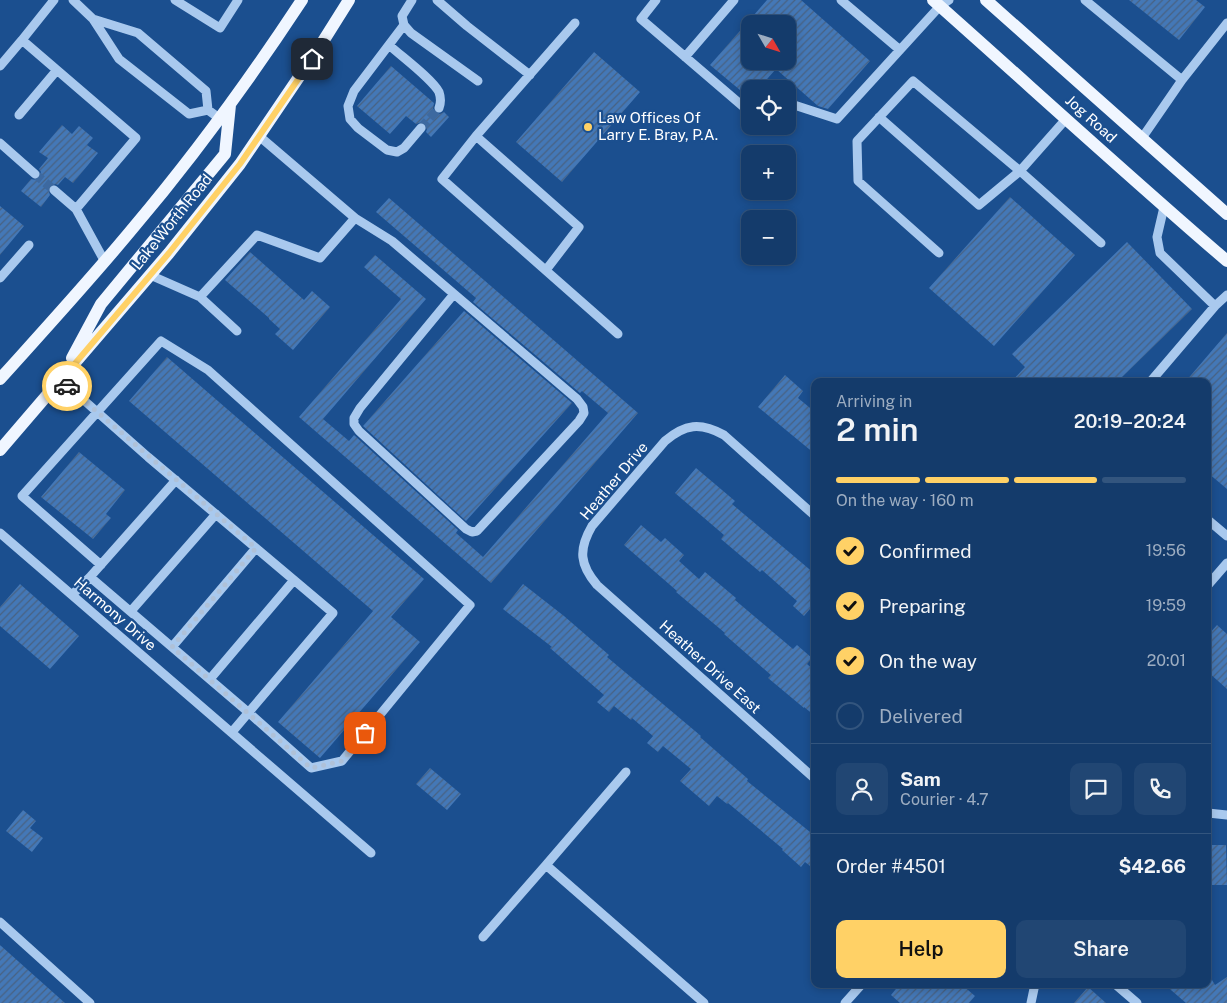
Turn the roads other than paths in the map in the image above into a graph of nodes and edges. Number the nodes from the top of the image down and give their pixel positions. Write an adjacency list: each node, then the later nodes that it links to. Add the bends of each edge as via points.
1 (54, 0): 19 (street)
2 (73, 0): 15 (street)
3 (175, 0): 4 (street, via 220,28)
4 (238, 0)
5 (302, 0): 28 (main road, Lake Worth Road)
6 (349, 0): 38 (main road, Lake Worth Road)
7 (412, 0): 18 (street, via 402,16)
8 (438, 0): 25 (street)
9 (656, 0): 22 (street, via 641,19)
10 (734, 0): 22 (street)
11 (841, 0): 21 (street)
12 (986, 0): 40 (main road, Jog Road)
13 (1085, 0): 26 (street)
14 (941, 2): 21 (street); 36 (main road, Jog Road)
15 (93, 19): 32 (street, via 138,34 206,91); 32 (street, via 120,59 189,114)
16 (575, 23): 25 (street)
17 (1227, 23): 26 (street)
18 (404, 25): 20 (street); 27 (street)
19 (22, 40): 23 (street); 24 (street)
20 (388, 45): 31 (street, via 440,94); 37 (street, via 354,91 348,106 350,119 387,150 397,152)
21 (900, 50): 30 (street, via 837,119)
22 (685, 57): 29 (street)
23 (0, 66)
24 (57, 70): 33 (street); 46 (street, via 136,138)
25 (530, 75): 39 (street)
26 (1182, 80): 40 (street)
27 (478, 81)
28 (230, 104): 35 (main road, Lake Worth Road); 65 (main road, via 225,154 101,304)
29 (741, 105)
30 (796, 106)
31 (439, 108)
32 (208, 110): 35 (street)
33 (19, 115)
34 (879, 117): 42 (street, via 979,204); 42 (street, via 913,80); 51 (street, via 857,141 858,181)
35 (220, 118): 53 (main road, Lake Worth Road)
36 (1066, 118): 42 (street); 45 (main road, Jog Road)
37 (421, 128)
38 (259, 136): 48 (street); 55 (main road, Lake Worth Road)
39 (476, 136): 54 (street, via 579,227); 54 (street, via 442,179)
40 (1142, 138): 47 (main road, Jog Road)
41 (0, 143): 43 (street)
42 (1020, 171): 49 (street)
43 (35, 174)
44 (54, 190): 46 (street)
45 (1164, 207): 52 (main road, Jog Road); 60 (street, via 1157,237 1160,253)
46 (76, 209): 53 (street)
47 (1227, 214)
48 (355, 218): 57 (street, via 392,241); 59 (street, via 320,258 257,236)
49 (1101, 243)
50 (29, 245): 56 (street)
51 (939, 253)
52 (1227, 261)
53 (105, 262): 64 (main road, Lake Worth Road)
54 (546, 270): 62 (street)
55 (150, 275): 59 (street); 65 (main road, Lake Worth Road)
56 (0, 278)
57 (454, 294): 57 (street, via 577,399 584,414 482,528 472,532 354,424 360,408)
58 (1227, 295): 60 (street)
59 (200, 297): 61 (street)
60 (1215, 306): 63 (street)
61 (237, 330)
62 (618, 334)
63 (1154, 378)
64 (0, 379)
65 (61, 380): 66 (street); 67 (main road, Lake Worth Road)
66 (97, 412): 68 (street); 76 (street, via 22,496); 85 (street, via 161,341 208,370 470,605 342,761 311,768)
67 (0, 450)
68 (176, 480): 70 (street); 76 (street)
69 (811, 512): 77 (street, Heather Drive, via 724,435 699,426 686,428 665,441 592,526 583,550)
70 (216, 514): 74 (street); 82 (street)
71 (1211, 523): 73 (street)
72 (0, 532): 81 (street, Harmony Drive)
73 (1227, 536)
74 (256, 548): 79 (street); 83 (street)
75 (1227, 563): 80 (street)
76 (101, 565): 78 (street)
77 (589, 575): 88 (street, Heather Drive East)
78 (90, 576): 81 (street); 82 (street)
79 (294, 580): 84 (street); 85 (street, via 333,613)
80 (1211, 582)
81 (72, 595): 86 (street, Harmony Drive)
82 (131, 611): 83 (street)
83 (172, 647): 84 (street)
84 (210, 679): 85 (street)
85 (248, 712): 86 (street)
86 (232, 732): 91 (street, Harmony Drive)
87 (626, 772): 92 (street)
88 (811, 775)
89 (1211, 813): 90 (street)
90 (1227, 815)
91 (371, 853)
92 (546, 865): 94 (street); 99 (street)
93 (0, 922): 98 (street)
94 (483, 937)
95 (859, 988): 100 (street)
96 (1034, 988): 101 (street)
97 (1120, 988): 102 (street)
98 (90, 1003)
99 (704, 1003)
100 (846, 1003)
101 (1031, 1003)
102 (1137, 1003)

